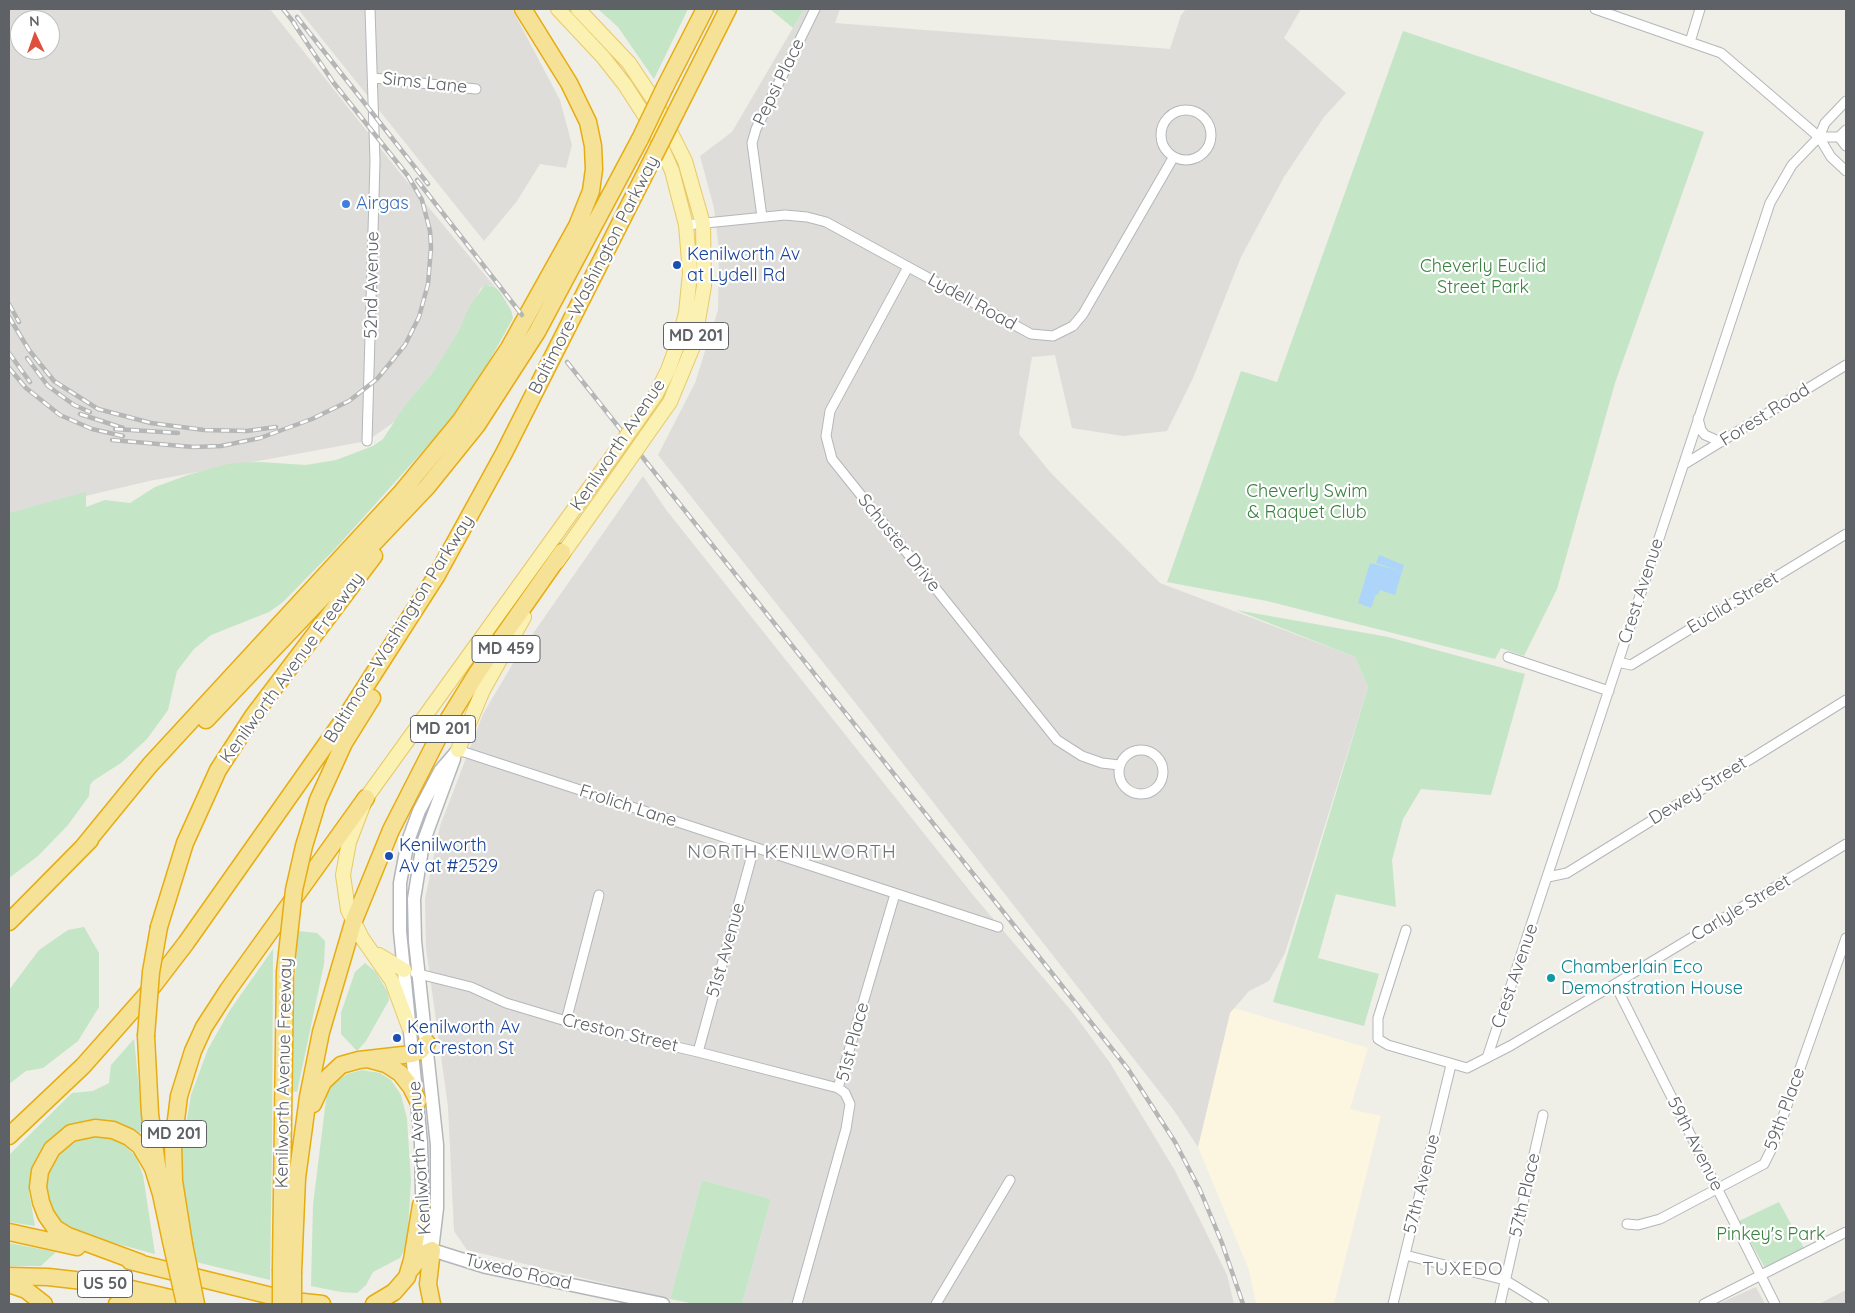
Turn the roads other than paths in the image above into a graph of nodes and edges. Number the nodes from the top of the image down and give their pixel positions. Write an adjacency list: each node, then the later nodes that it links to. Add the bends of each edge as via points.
1 (370, 9): 11 (street, 52nd Avenue)
2 (523, 9): 41 (highway, via 569,83 588,122 594,169 591,191 577,226 509,348 452,431 400,494 150,765)
3 (558, 9): 22 (main road, Kenilworth Avenue / MD 201, via 602,57 654,130 672,171)
4 (578, 9): 21 (main road, Kenilworth Avenue / MD 201, via 629,64 657,106 685,161)
5 (705, 9): 29 (highway, Baltimore-Washington Parkway, bridge, via 593,231 521,360 477,425)
6 (728, 9): 32 (highway, Baltimore-Washington Parkway, bridge, via 504,453)
7 (815, 9): 20 (street, Pepsi Place, via 752,143)
8 (1595, 9): 10 (street)
9 (1700, 9): 10 (street)
10 (1690, 42): 15 (street, via 1722,53)
11 (374, 78): 12 (street, Sims Lane); 26 (street, 52nd Avenue, via 375,161)
12 (476, 89)
13 (1846, 101): 15 (street, Crest Avenue, via 1824,123)
14 (1846, 130): 16 (street)
15 (1819, 137): 16 (street); 19 (street); 25 (street, Crest Avenue, via 1792,165 1770,203)
16 (1839, 138): 17 (street)
17 (1846, 146)
18 (1173, 158): 18 (street, via 1188,161 1207,150 1210,128 1201,115 1180,110 1162,124 1160,139); 23 (street, Lydell Road, via 1083,314 1063,332 1053,336 1031,334)
19 (1846, 171)
20 (762, 217): 21 (street, Lydell Road); 23 (street, Lydell Road, via 785,215 826,222)
21 (703, 224): 22 (street, Lydell Road); 31 (main road, Kenilworth Avenue / MD 201, bridge, via 704,286 694,344 670,402)
22 (686, 225): 39 (main road, Kenilworth Avenue / MD 201, bridge, via 690,273 684,322 656,394)
23 (908, 267): 38 (street, Schuster Drive, via 830,411 826,436 832,460 1057,740 1082,756)
24 (1846, 365): 27 (street, Forest Road)
25 (1698, 418): 27 (street, via 1705,435); 28 (street, Crest Avenue)
26 (367, 441)
27 (1721, 442): 28 (street, Forest Road)
28 (1683, 465): 34 (street, Crest Avenue)
29 (427, 487): 41 (highway, Baltimore-Washington Parkway); 70 (highway, Kenilworth Avenue Freeway, bridge, via 262,704 231,750 191,828 159,927 150,980 146,1036 150,1114)
30 (1846, 534): 34 (street, Euclid Street, via 1630,665)
31 (562, 552): 37 (main road, Kenilworth Avenue / MD 459, via 489,678); 47 (highway, MD 201, via 477,673 443,728 395,822)
32 (437, 575): 67 (highway, Baltimore-Washington Parkway, via 329,742 170,964 100,1048); 79 (highway, Kenilworth Avenue Freeway, bridge, via 403,646 344,743 318,800 295,883 285,972)
33 (1508, 657): 35 (street)
34 (1618, 662): 35 (street, Crest Avenue)
35 (1609, 691): 43 (street, Crest Avenue)
36 (1846, 700): 43 (street, Dewey Street, via 1567,873)
37 (458, 750): 42 (street, Frolich Lane); 52 (main road, Kenilworth Avenue / MD 459, via 440,770 428,792 407,846 399,908); 53 (main road, Kenilworth Avenue / MD 459, via 432,816 418,867 413,917)
38 (1119, 764): 38 (street, via 1119,778 1130,792 1148,793 1161,781 1163,767 1151,752 1131,751)
39 (366, 798): 47 (main road, Kenilworth Avenue, via 343,867 344,896); 75 (highway, MD 201, via 219,1003 193,1051 179,1096 173,1144)
40 (1846, 844): 54 (street, Carlyle Street)
41 (83, 847): 46 (highway, Baltimore-Washington Parkway)
42 (754, 848): 44 (street, Frolich Lane); 58 (street, 51st Avenue)
43 (1548, 877): 60 (street, Crest Avenue)
44 (895, 894): 48 (street, Frolich Lane); 63 (street, 51st Place)
45 (599, 895): 55 (street)
46 (9, 922)
47 (353, 923): 51 (main road, Kenilworth Avenue); 66 (highway, MD 201, via 321,1032)
48 (998, 927)
49 (1406, 930): 62 (street, Carlyle Street, via 1378,1018 1378,1039)
50 (1846, 938): 69 (street, 59th Place, via 1769,1156 1758,1169)
51 (372, 950): 52 (main road); 56 (main road, Kenilworth Avenue, via 396,988)
52 (404, 970): 53 (street, Creston Street); 56 (main road, Kenilworth Avenue / MD 459)
53 (418, 974): 55 (street, Creston Street, via 471,987 506,1003); 57 (main road, Kenilworth Avenue / MD 459)
54 (1615, 984): 60 (street, Carlyle Street); 69 (street, 59th Avenue)
55 (566, 1021): 58 (street, Creston Street)
56 (409, 1027): 59 (main road, Kenilworth Avenue / MD 459)
57 (427, 1043): 59 (highway); 76 (main road, Kenilworth Avenue / MD 459, via 438,1156)
58 (698, 1052): 63 (street, Creston Street)
59 (412, 1054): 61 (highway); 64 (main road, Kenilworth Avenue / MD 459)
60 (1487, 1058): 62 (street, Carlyle Street, via 1467,1068)
61 (359, 1060): 64 (highway, via 381,1062 396,1070 408,1082); 66 (highway, via 341,1065 326,1078)
62 (1451, 1065): 77 (street, 57th Avenue)
63 (838, 1088): 95 (street, 51st Place, via 849,1098 849,1115)
64 (418, 1101): 71 (main road, Kenilworth Avenue / MD 459)
65 (1543, 1115): 83 (street, 57th Place)
66 (303, 1129): 79 (highway, MD 201)
67 (9, 1136)
68 (1010, 1180): 96 (street)
69 (1718, 1189): 72 (street, 59th Place, via 1660,1219); 81 (street, 59th Avenue)
70 (162, 1194): 75 (highway, Kenilworth Avenue Freeway); 78 (highway, via 153,1168 140,1146 113,1130 95,1128 71,1134 52,1149 40,1171 38,1187 41,1202 55,1228)
71 (421, 1205): 76 (main road, Kenilworth Avenue / MD 459, via 424,1242); 80 (highway)
72 (1627, 1224)
73 (9, 1232): 78 (highway, US 50)
74 (1846, 1232): 81 (street)
75 (178, 1243): 89 (highway, Kenilworth Avenue Freeway, bridge); 90 (highway, MD 201, bridge)
76 (432, 1250): 80 (highway, via 418,1258); 93 (highway, via 428,1284); 94 (main road, Tuxedo Road, via 491,1268)
77 (1405, 1255): 83 (street); 97 (street, 57th Avenue)
78 (140, 1263): 85 (highway, US 50)
79 (287, 1270): 85 (highway, Kenilworth Avenue Freeway, bridge)
80 (410, 1271): 92 (highway, via 394,1292)
81 (1760, 1275): 100 (street); 101 (street, 59th Avenue)
82 (9, 1276): 90 (highway, US 50, via 103,1283)
83 (1505, 1280): 98 (street, 57th Place); 99 (street)
84 (9, 1284): 86 (highway, via 26,1290)
85 (292, 1303): 91 (highway)
86 (44, 1304)
87 (117, 1304): 88 (highway, via 136,1300)
88 (177, 1304)
89 (185, 1304)
90 (198, 1304)
91 (322, 1304)
92 (374, 1304)
93 (432, 1304)
94 (662, 1304)
95 (797, 1304)
96 (936, 1304)
97 (1393, 1304)
98 (1500, 1304)
99 (1544, 1304)
100 (1704, 1304)
101 (1775, 1304)

